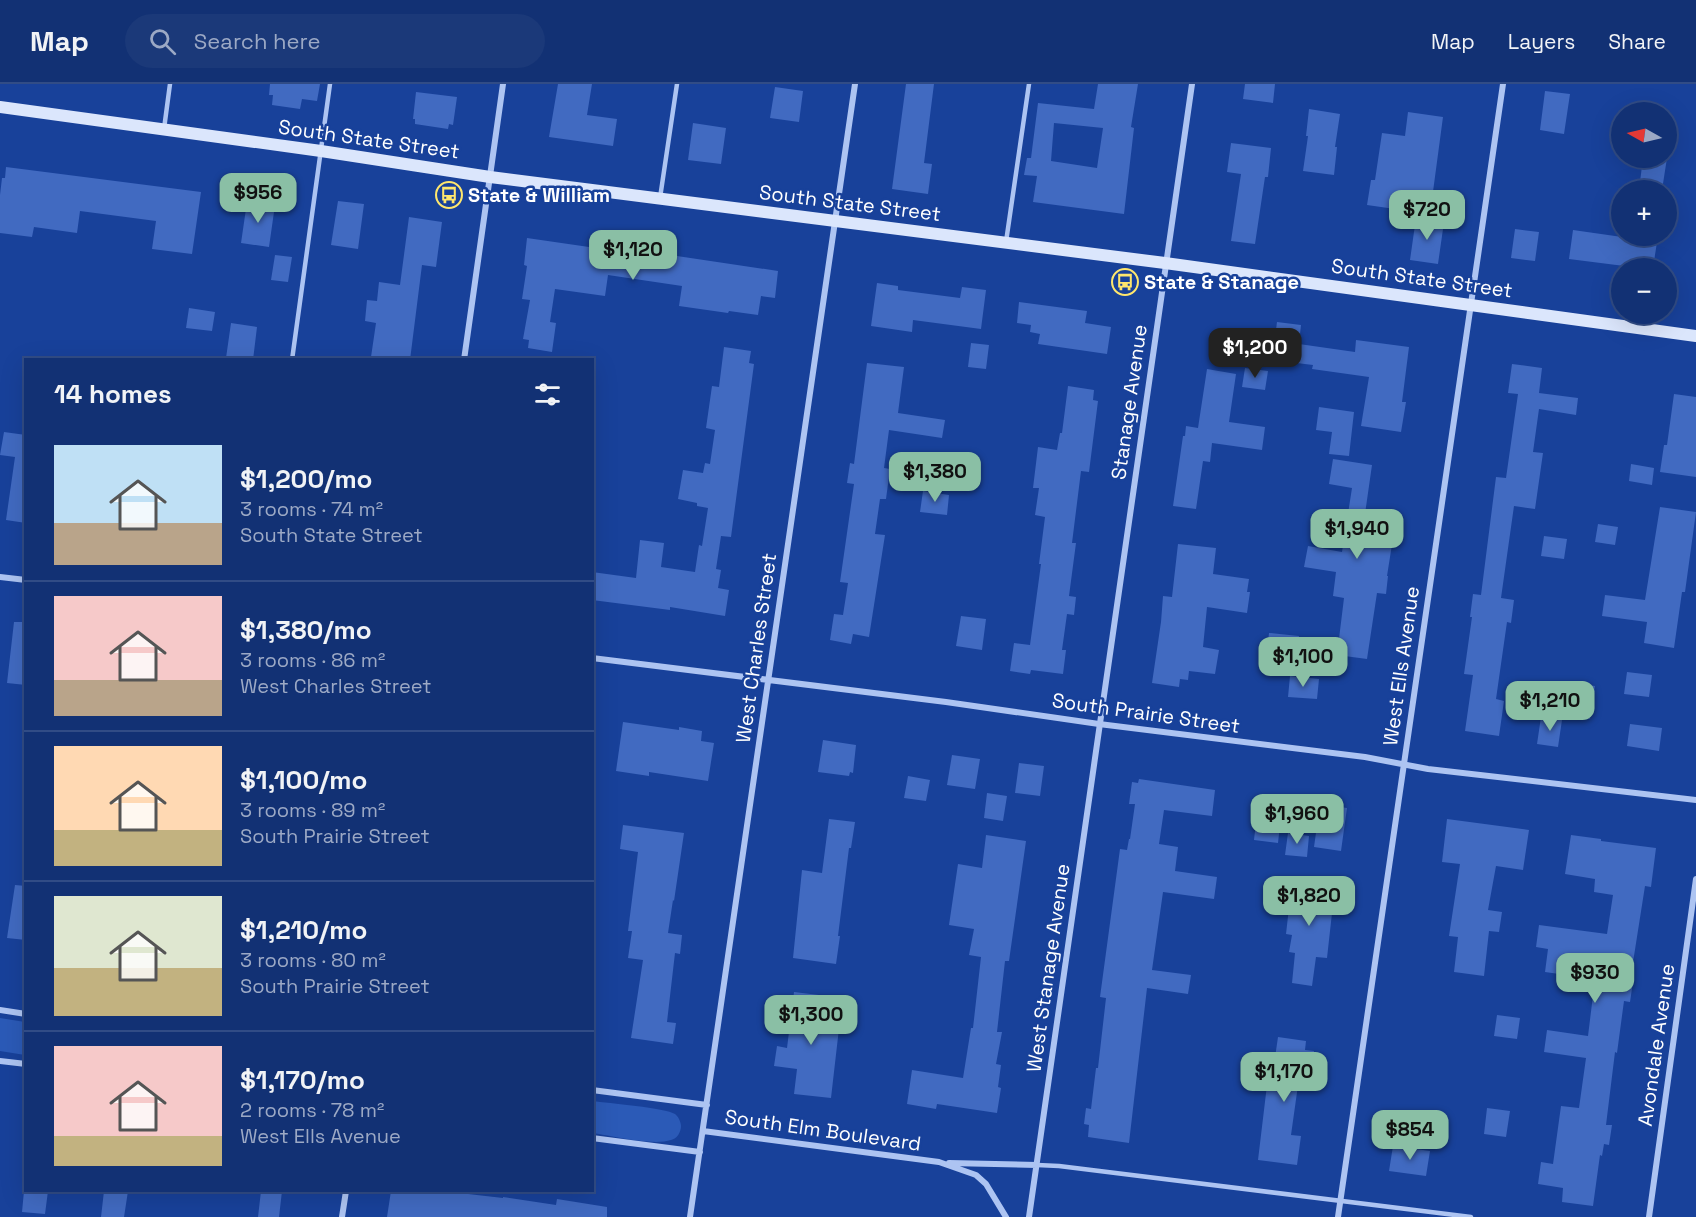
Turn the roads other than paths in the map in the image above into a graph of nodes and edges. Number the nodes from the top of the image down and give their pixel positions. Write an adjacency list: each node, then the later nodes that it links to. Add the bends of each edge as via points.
1 (170, 84): 10 (lane)
2 (330, 84): 11 (lane)
3 (503, 84): 12 (street)
4 (677, 84): 13 (lane)
5 (855, 84): 14 (street, West Charles Street)
6 (1029, 84): 15 (lane)
7 (1192, 84): 16 (street, Stanage Avenue)
8 (1503, 84): 17 (street, West Ells Avenue)
9 (0, 106): 10 (main road, South State Street)
10 (164, 129): 11 (main road, South State Street)
11 (321, 151): 12 (main road, South State Street); 19 (lane)
12 (490, 177): 13 (main road, South State Street); 20 (street)
13 (660, 198): 14 (main road, South State Street)
14 (835, 221): 15 (main road, South State Street); 24 (street, West Charles Street)
15 (1006, 243): 16 (main road, South State Street)
16 (1166, 263): 17 (main road, South State Street); 25 (street, Stanage Avenue)
17 (1471, 304): 18 (main road, South State Street); 26 (street, West Ells Avenue)
18 (1696, 336)
19 (292, 358)
20 (464, 358)
21 (0, 577): 22 (street)
22 (24, 580)
23 (594, 658): 24 (street, South Prairie Street)
24 (769, 680): 25 (street, South Prairie Street); 34 (street, West Charles Street)
25 (1099, 724): 26 (street, South Prairie Street); 39 (street, West Stanage Avenue)
26 (1404, 764): 27 (street, South Prairie Street); 41 (street, West Ells Avenue)
27 (1696, 800)
28 (1696, 879): 48 (street, Avondale Avenue)
29 (0, 1010): 30 (street)
30 (24, 1014)
31 (0, 1061): 32 (street)
32 (24, 1064)
33 (594, 1090): 34 (street, South Elm Boulevard)
34 (707, 1105): 35 (street, West Charles Street)
35 (703, 1131): 37 (street, West Charles Street); 38 (street, South Elm Boulevard)
36 (594, 1138): 37 (street)
37 (700, 1152): 43 (street, West Charles Street)
38 (939, 1162): 39 (street, South Elm Boulevard); 44 (street, South Elm Boulevard, via 976,1175)
39 (1037, 1165): 41 (lane); 45 (street, West Stanage Avenue)
40 (346, 1192): 42 (street)
41 (1340, 1202): 46 (street, West Ells Avenue); 47 (lane)
42 (342, 1217)
43 (690, 1217)
44 (1006, 1217)
45 (1029, 1217)
46 (1338, 1217)
47 (1471, 1217)
48 (1649, 1217)

